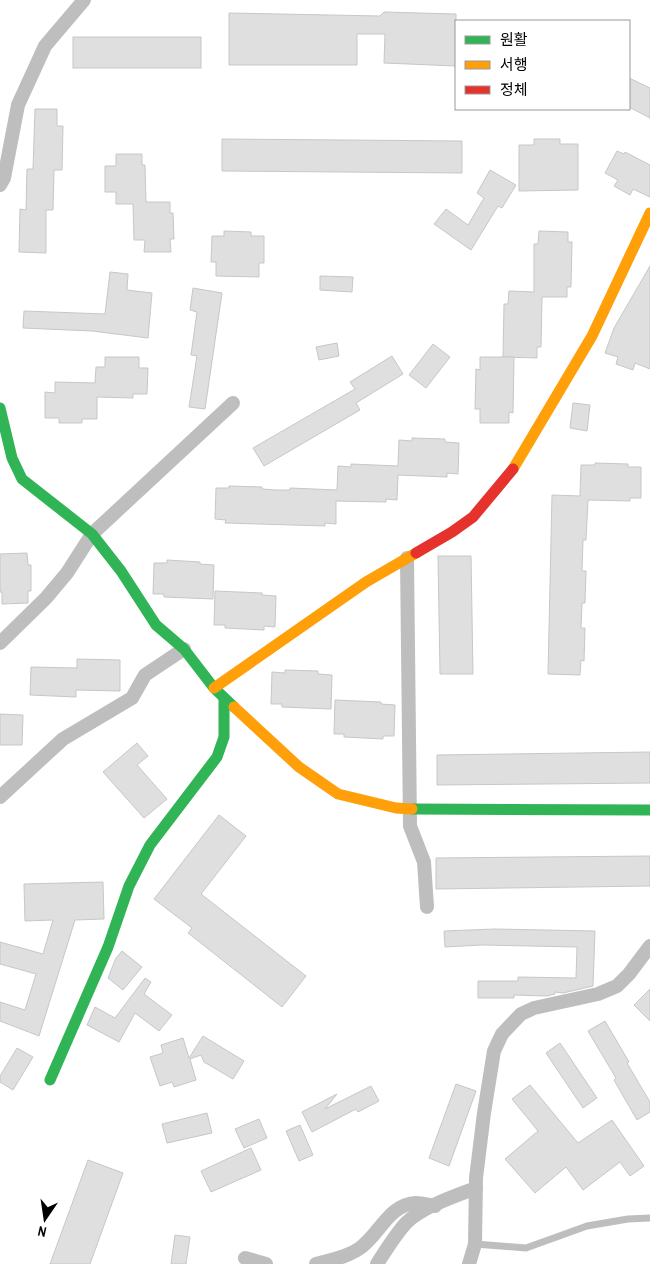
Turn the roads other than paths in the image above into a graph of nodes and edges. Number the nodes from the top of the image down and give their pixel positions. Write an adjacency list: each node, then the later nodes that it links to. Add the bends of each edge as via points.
1 (84, 0): 2 (street, via 45,46 18,105)
2 (0, 185)
3 (649, 219): 7 (street, via 592,336 510,472 473,517)
4 (234, 403): 6 (street)
5 (0, 408): 6 (street, via 12,458 22,479)
6 (92, 534): 8 (street, via 46,598); 9 (street, via 156,625)
7 (407, 558): 10 (street, via 366,582); 13 (street)
8 (0, 643)
9 (184, 649): 10 (street); 12 (street, via 145,674 132,698 63,739)
10 (214, 688): 11 (street)
11 (224, 699): 13 (street, via 299,767 338,794); 17 (street, via 224,737 217,757 150,845 129,886 108,947)
12 (0, 797)
13 (409, 809): 14 (street); 15 (street, via 410,826 424,862)
14 (650, 810)
15 (427, 907)
16 (650, 946): 18 (street, via 617,986 598,994 534,1008 521,1014 502,1034 494,1051 489,1079)
17 (50, 1080)
18 (476, 1188): 19 (street); 21 (street)
19 (435, 1206): 24 (street, via 405,1204 359,1249); 25 (street, via 408,1222)
20 (650, 1218): 21 (lane, via 588,1226 526,1248)
21 (476, 1244): 26 (street)
22 (245, 1258): 23 (street)
23 (266, 1264)
24 (316, 1264)
25 (377, 1264)
26 (469, 1264)

